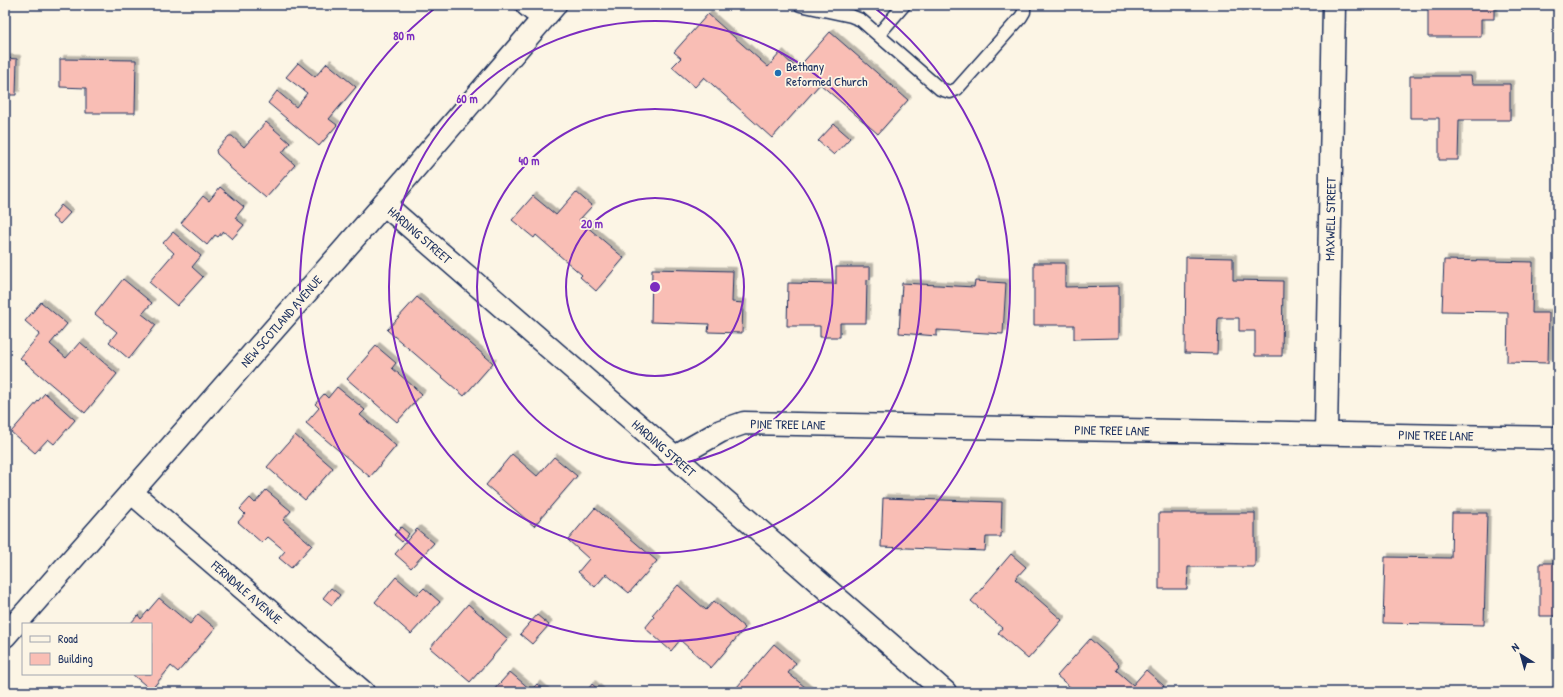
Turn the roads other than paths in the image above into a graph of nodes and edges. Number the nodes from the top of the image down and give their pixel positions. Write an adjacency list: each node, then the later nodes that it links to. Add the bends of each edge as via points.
1 (800, 5): 6 (lane, via 856,18)
2 (904, 5): 6 (lane)
3 (1024, 5): 6 (lane, via 1021,17 959,87 950,92 940,89)
4 (1334, 5): 8 (street, MAXWELL STREET)
5 (542, 9): 7 (street, NEW SCOTLAND AVENUE)
6 (879, 34)
7 (384, 204): 10 (street, HARDING STREET); 11 (street, NEW SCOTLAND AVENUE)
8 (1326, 433): 9 (street, PINE TREE LANE); 10 (street, PINE TREE LANE, via 744,423 721,431)
9 (1558, 438)
10 (674, 457): 14 (street, HARDING STREET)
11 (131, 492): 12 (street, NEW SCOTLAND AVENUE); 13 (street, FERNDALE AVENUE)
12 (5, 636)
13 (363, 692)
14 (945, 692)

